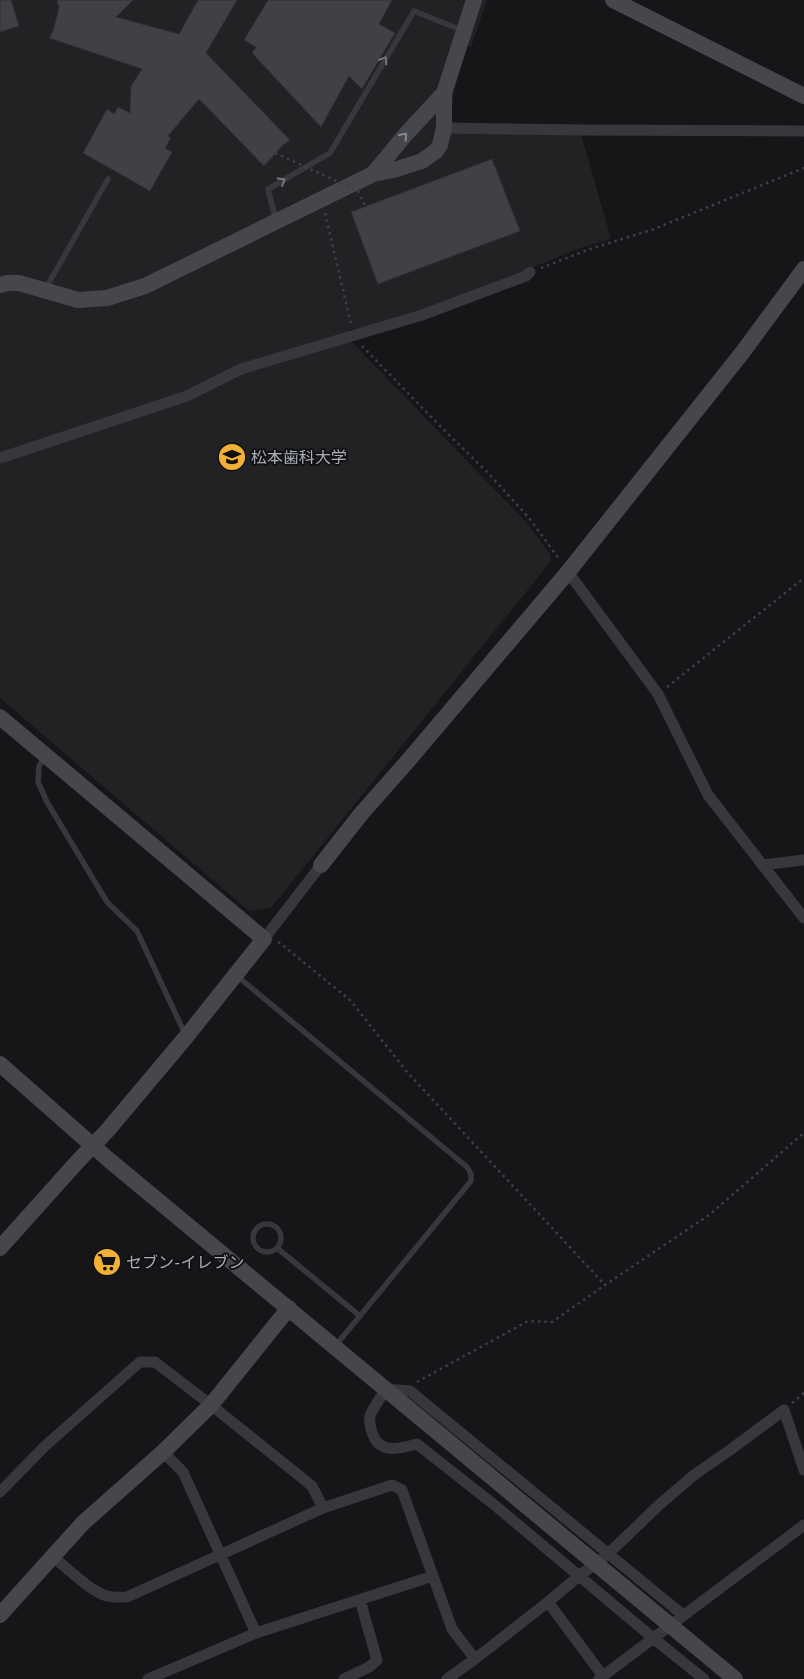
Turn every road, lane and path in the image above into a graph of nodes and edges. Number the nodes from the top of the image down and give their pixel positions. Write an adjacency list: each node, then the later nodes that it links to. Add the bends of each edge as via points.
1 (474, 0): 3 (street)
2 (613, 0): 5 (street)
3 (464, 31): 4 (street); 14 (lane, one-way to 3, via 268,189 330,153 414,11)
4 (444, 93): 6 (street); 10 (street, one-way to 4)
5 (804, 96)
6 (444, 128): 7 (street); 10 (street, via 440,145 422,161)
7 (804, 131)
8 (275, 153): 13 (path, bridge, via 358,191)
9 (804, 168): 16 (path, via 654,229)
10 (373, 174): 12 (street)
11 (108, 179): 18 (lane)
12 (322, 199): 14 (street); 19 (path)
13 (365, 206)
14 (276, 220): 18 (street, via 145,286 107,298 78,300)
15 (804, 269): 21 (street, via 742,353)
16 (530, 272): 19 (street, via 422,315)
17 (0, 285): 18 (street, via 19,283)
18 (44, 290)
19 (354, 337): 20 (street, via 241,369 187,396); 21 (path, via 530,518)
20 (0, 458)
21 (568, 572): 23 (street); 27 (street)
22 (804, 578): 23 (path)
23 (658, 694): 28 (street, via 708,795)
24 (0, 717): 25 (street)
25 (46, 755): 30 (street); 32 (lane, via 38,766 38,782 47,802 107,902 137,932)
26 (804, 860): 28 (street)
27 (321, 865): 30 (street)
28 (762, 865): 29 (street)
29 (804, 918)
30 (264, 939): 31 (street); 38 (path, via 280,943 351,1002 407,1072)
31 (236, 975): 32 (street); 40 (lane, via 471,1174 471,1181)
32 (186, 1036): 35 (street)
33 (0, 1064): 35 (street)
34 (804, 1133): 38 (path, via 709,1215)
35 (92, 1145): 36 (street); 39 (street)
36 (0, 1248)
37 (277, 1248): 37 (lane, via 269,1252 260,1250 253,1237 256,1229 264,1224 276,1228 281,1235); 40 (lane)
38 (605, 1285): 43 (path, via 552,1322 528,1321 418,1380)
39 (289, 1308): 41 (street); 44 (street)
40 (360, 1316): 41 (lane)
41 (335, 1347): 42 (street)
42 (386, 1390): 43 (street); 54 (street, via 370,1418 370,1429 383,1448 396,1449 417,1444); 67 (street, bridge)
43 (410, 1391): 51 (street)
44 (211, 1405): 45 (street); 47 (street, via 155,1362 140,1362 45,1446); 48 (street, via 312,1486)
45 (163, 1452): 50 (street, via 183,1472); 52 (street)
46 (804, 1470): 51 (street, via 784,1410 694,1475)
47 (0, 1492)
48 (323, 1508): 50 (street); 53 (street, via 392,1485 402,1490)
49 (804, 1524): 58 (street)
50 (220, 1554): 52 (street, via 127,1597 115,1598 96,1591); 59 (street)
51 (608, 1554): 54 (street); 58 (street)
52 (52, 1556): 57 (street)
53 (433, 1576): 55 (street); 61 (street, via 452,1629)
54 (579, 1576): 56 (street); 60 (street)
55 (360, 1600): 59 (street); 64 (street, via 377,1660)
56 (548, 1602): 61 (street); 62 (street)
57 (0, 1615)
58 (683, 1615): 60 (street)
59 (256, 1633): 63 (street)
60 (653, 1638): 62 (street); 66 (street)
61 (475, 1659): 65 (street)
62 (601, 1678)
63 (148, 1679)
64 (344, 1679)
65 (447, 1679)
66 (704, 1679)
67 (735, 1679)

